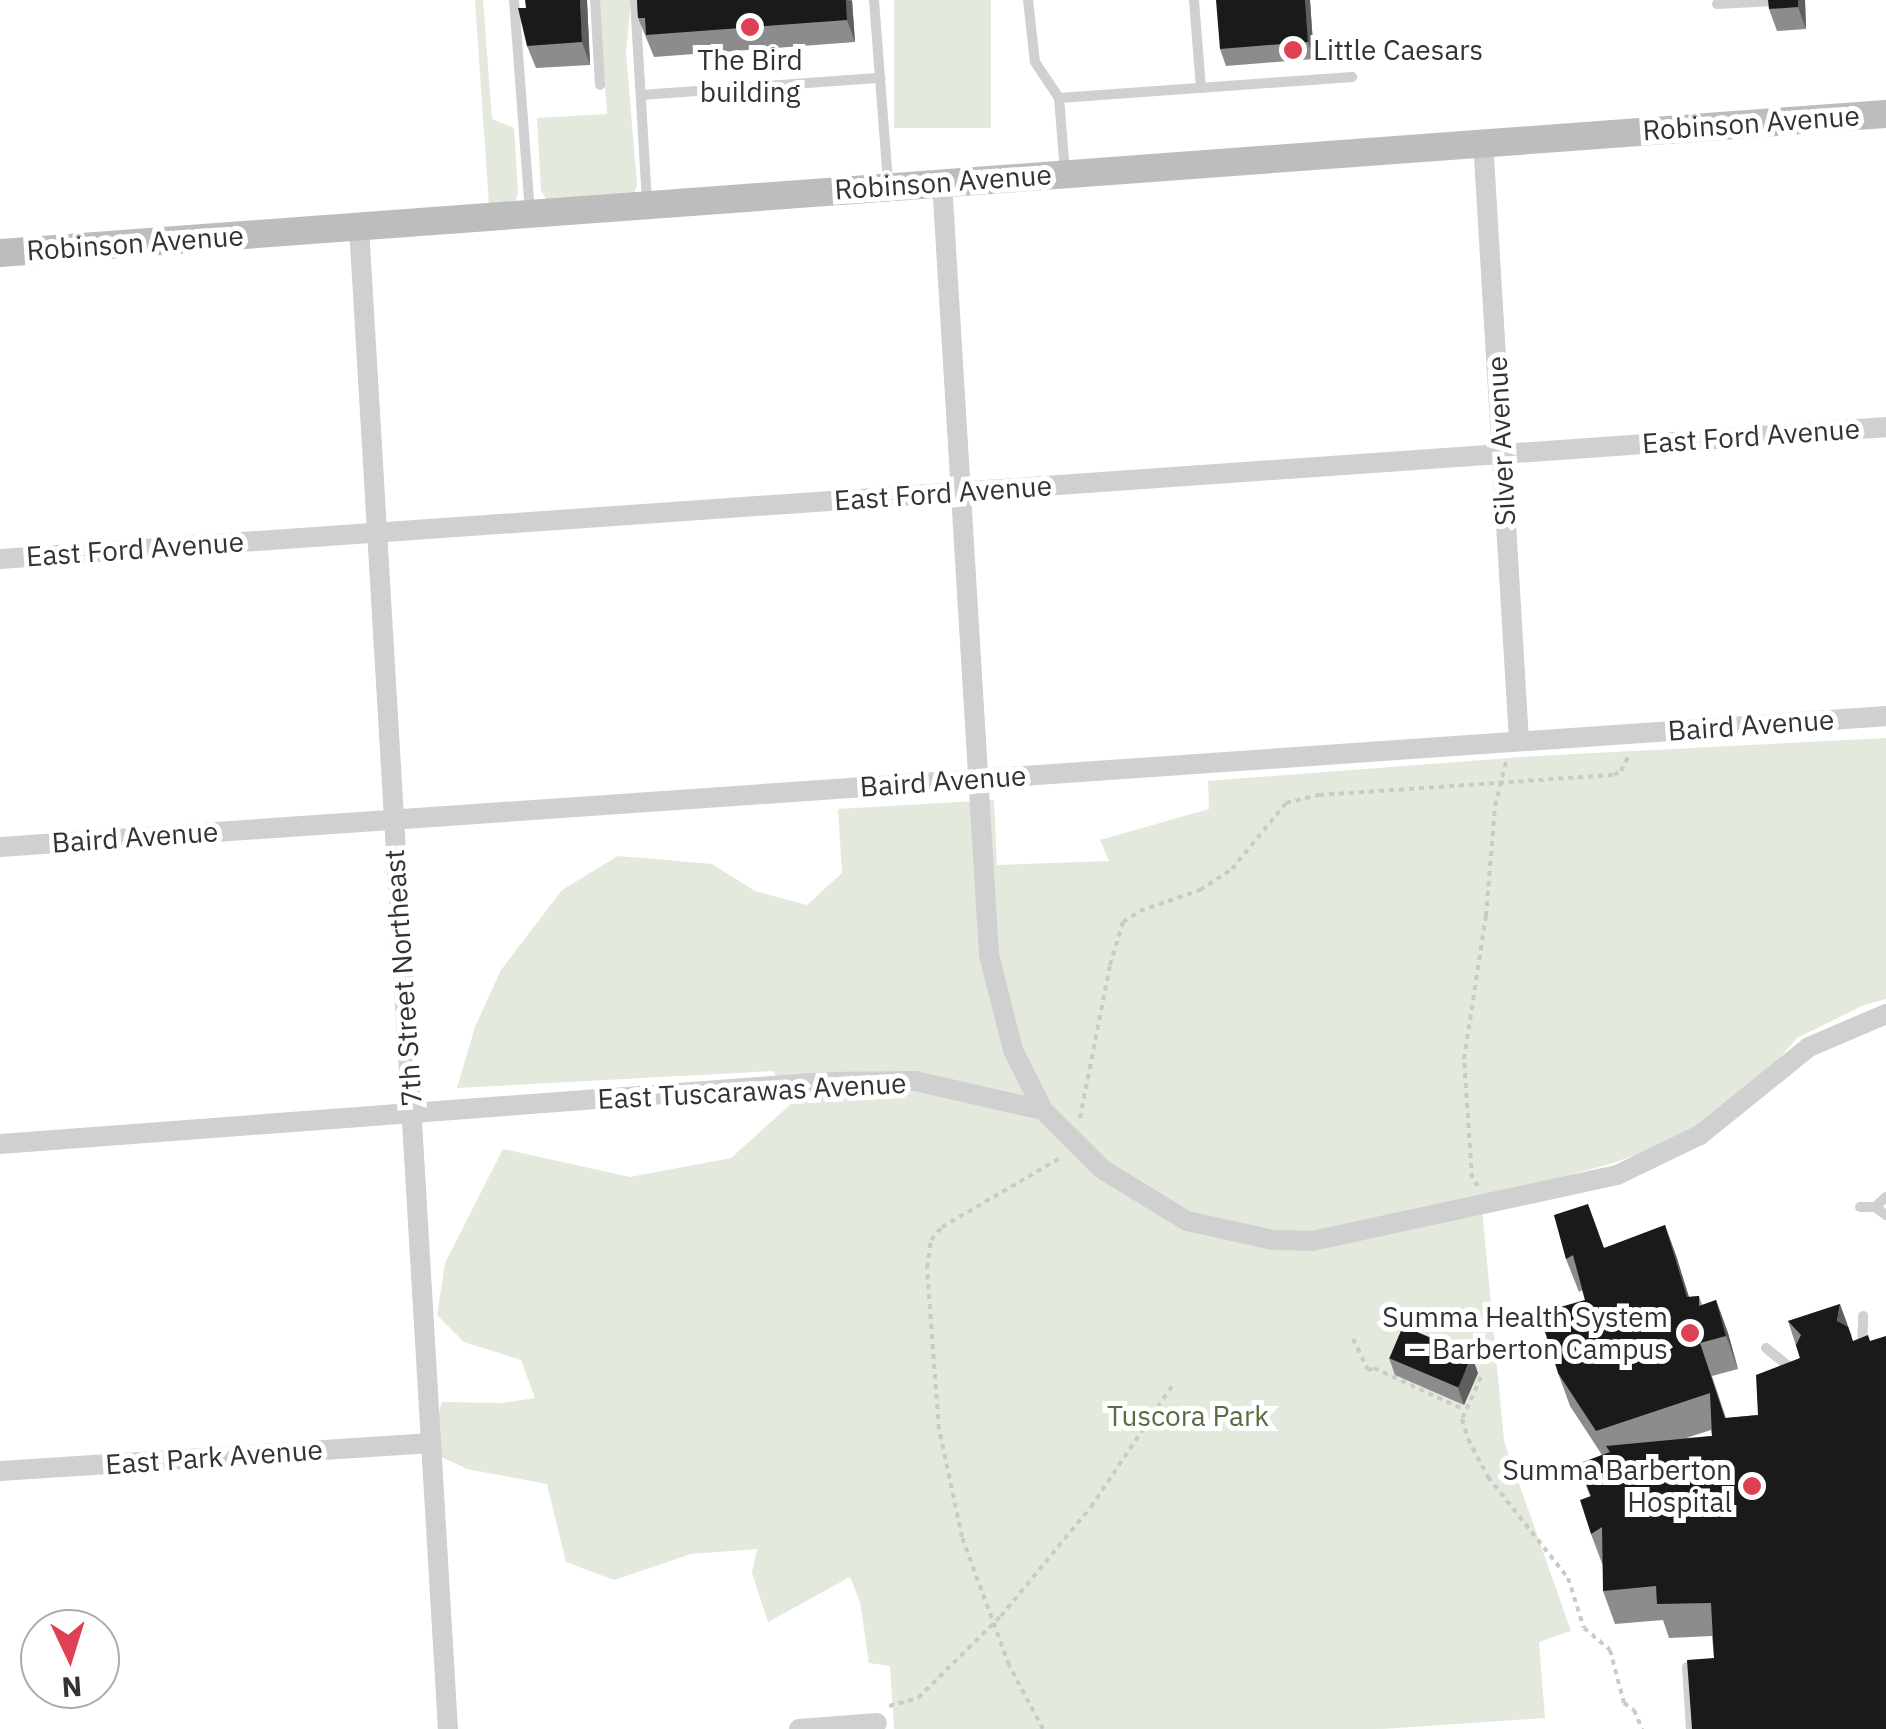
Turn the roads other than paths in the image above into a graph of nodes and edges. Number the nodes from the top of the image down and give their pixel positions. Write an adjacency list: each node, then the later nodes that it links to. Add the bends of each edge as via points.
1 (514, 0): 21 (lane)
2 (595, 0): 11 (lane)
3 (635, 0): 13 (lane)
4 (874, 0): 10 (lane)
5 (1028, 0): 14 (lane, via 1035,62)
6 (1194, 0): 12 (lane)
7 (1776, 1): 8 (lane)
8 (1717, 4)
9 (1352, 77): 12 (lane)
10 (880, 78): 13 (lane); 19 (lane)
11 (600, 86)
12 (1201, 88): 14 (lane)
13 (640, 94): 20 (lane)
14 (1058, 98): 17 (lane)
15 (1886, 114): 16 (main road, Robinson Avenue)
16 (1483, 140): 17 (main road, Robinson Avenue); 25 (street, Silver Avenue)
17 (1066, 173): 18 (main road, Robinson Avenue)
18 (942, 182): 19 (main road, Robinson Avenue); 26 (street)
19 (889, 186): 20 (main road, Robinson Avenue)
20 (647, 204): 21 (main road, Robinson Avenue)
21 (530, 214): 22 (main road, Robinson Avenue)
22 (358, 227): 23 (main road, Robinson Avenue); 27 (street, 7th Street Northeast)
23 (0, 253)
24 (1886, 427): 25 (street, East Ford Avenue)
25 (1502, 453): 26 (street, East Ford Avenue); 30 (street, Silver Avenue)
26 (960, 492): 27 (street, East Ford Avenue); 31 (street)
27 (376, 533): 28 (street, East Ford Avenue); 32 (street, 7th Street Northeast)
28 (0, 558)
29 (1886, 716): 30 (street, Baird Avenue)
30 (1514, 742): 31 (street, Baird Avenue)
31 (979, 778): 32 (street, Baird Avenue); 35 (street, via 989,955 1013,1050)
32 (394, 819): 33 (street, Baird Avenue); 36 (street, 7th Street Northeast)
33 (0, 847)
34 (1886, 1014): 35 (street, via 1809,1047 1681,1147 1617,1175 1345,1237 1273,1240 1187,1220 1151,1202 1080,1148)
35 (1043, 1110): 36 (street, East Tuscarawas Avenue, via 915,1081 870,1080)
36 (412, 1113): 37 (street, East Tuscarawas Avenue); 46 (street, 7th Street Northeast)
37 (0, 1144)
38 (1886, 1197): 40 (lane)
39 (1860, 1207): 40 (lane)
40 (1875, 1207): 41 (lane)
41 (1886, 1215)
42 (1863, 1316): 44 (lane)
43 (1766, 1348): 45 (lane, via 1791,1371)
44 (1857, 1352)
45 (1805, 1370)
46 (428, 1443): 47 (street, East Park Avenue); 50 (street, 7th Street Northeast)
47 (0, 1470)
48 (1687, 1667): 52 (lane)
49 (878, 1715): 51 (street)
50 (448, 1729)
51 (799, 1729)
52 (1691, 1729)

